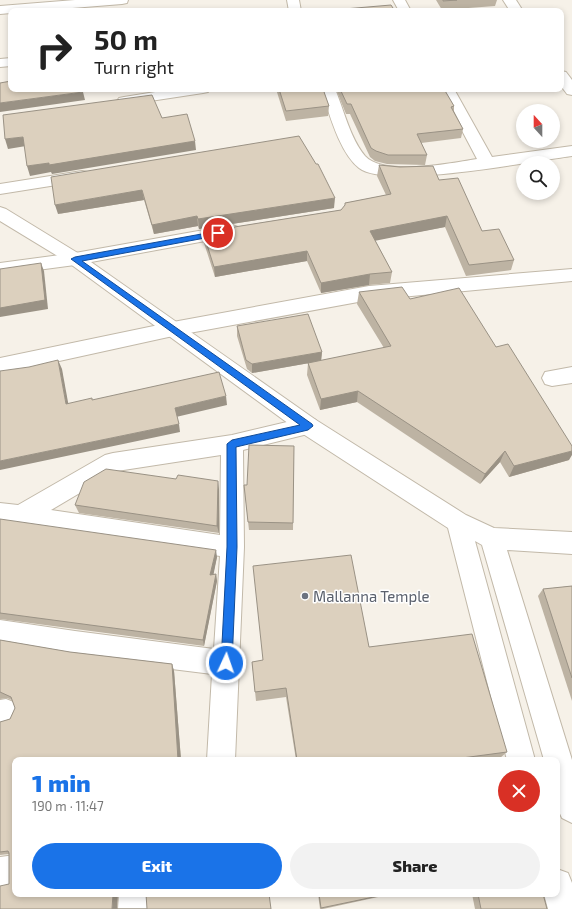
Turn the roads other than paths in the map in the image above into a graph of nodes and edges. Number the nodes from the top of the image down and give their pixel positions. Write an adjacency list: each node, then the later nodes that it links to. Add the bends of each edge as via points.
1 (122, 0): 2 (street)
2 (48, 3): 3 (street)
3 (14, 8)
4 (564, 80): 8 (street)
5 (183, 92): 9 (street)
6 (329, 92): 11 (street, via 350,147 364,165 376,171 426,170)
7 (449, 92): 11 (street)
8 (572, 92)
9 (110, 103)
10 (572, 151): 11 (street)
11 (487, 163)
12 (100, 173): 13 (street)
13 (0, 189)
14 (0, 214): 16 (street)
15 (251, 228): 16 (street)
16 (75, 259): 17 (street); 19 (street)
17 (0, 269)
18 (572, 275): 19 (street, via 369,293)
19 (173, 329): 20 (street); 23 (street)
20 (0, 366)
21 (572, 375): 22 (street)
22 (552, 378)
23 (308, 426): 24 (street); 26 (street)
24 (232, 444): 25 (street, via 113,462); 29 (street)
25 (11, 514): 29 (street)
26 (458, 522): 27 (street); 33 (street)
27 (492, 538): 28 (street); 34 (street)
28 (572, 543)
29 (232, 547): 31 (street)
30 (0, 632): 31 (street)
31 (226, 663): 32 (street)
32 (221, 757)
33 (520, 757)
34 (566, 767): 35 (street)
35 (572, 808)
36 (12, 870): 37 (street)
37 (0, 872)
38 (560, 895): 41 (street)
39 (134, 897): 40 (street)
40 (134, 909)
41 (564, 909)

